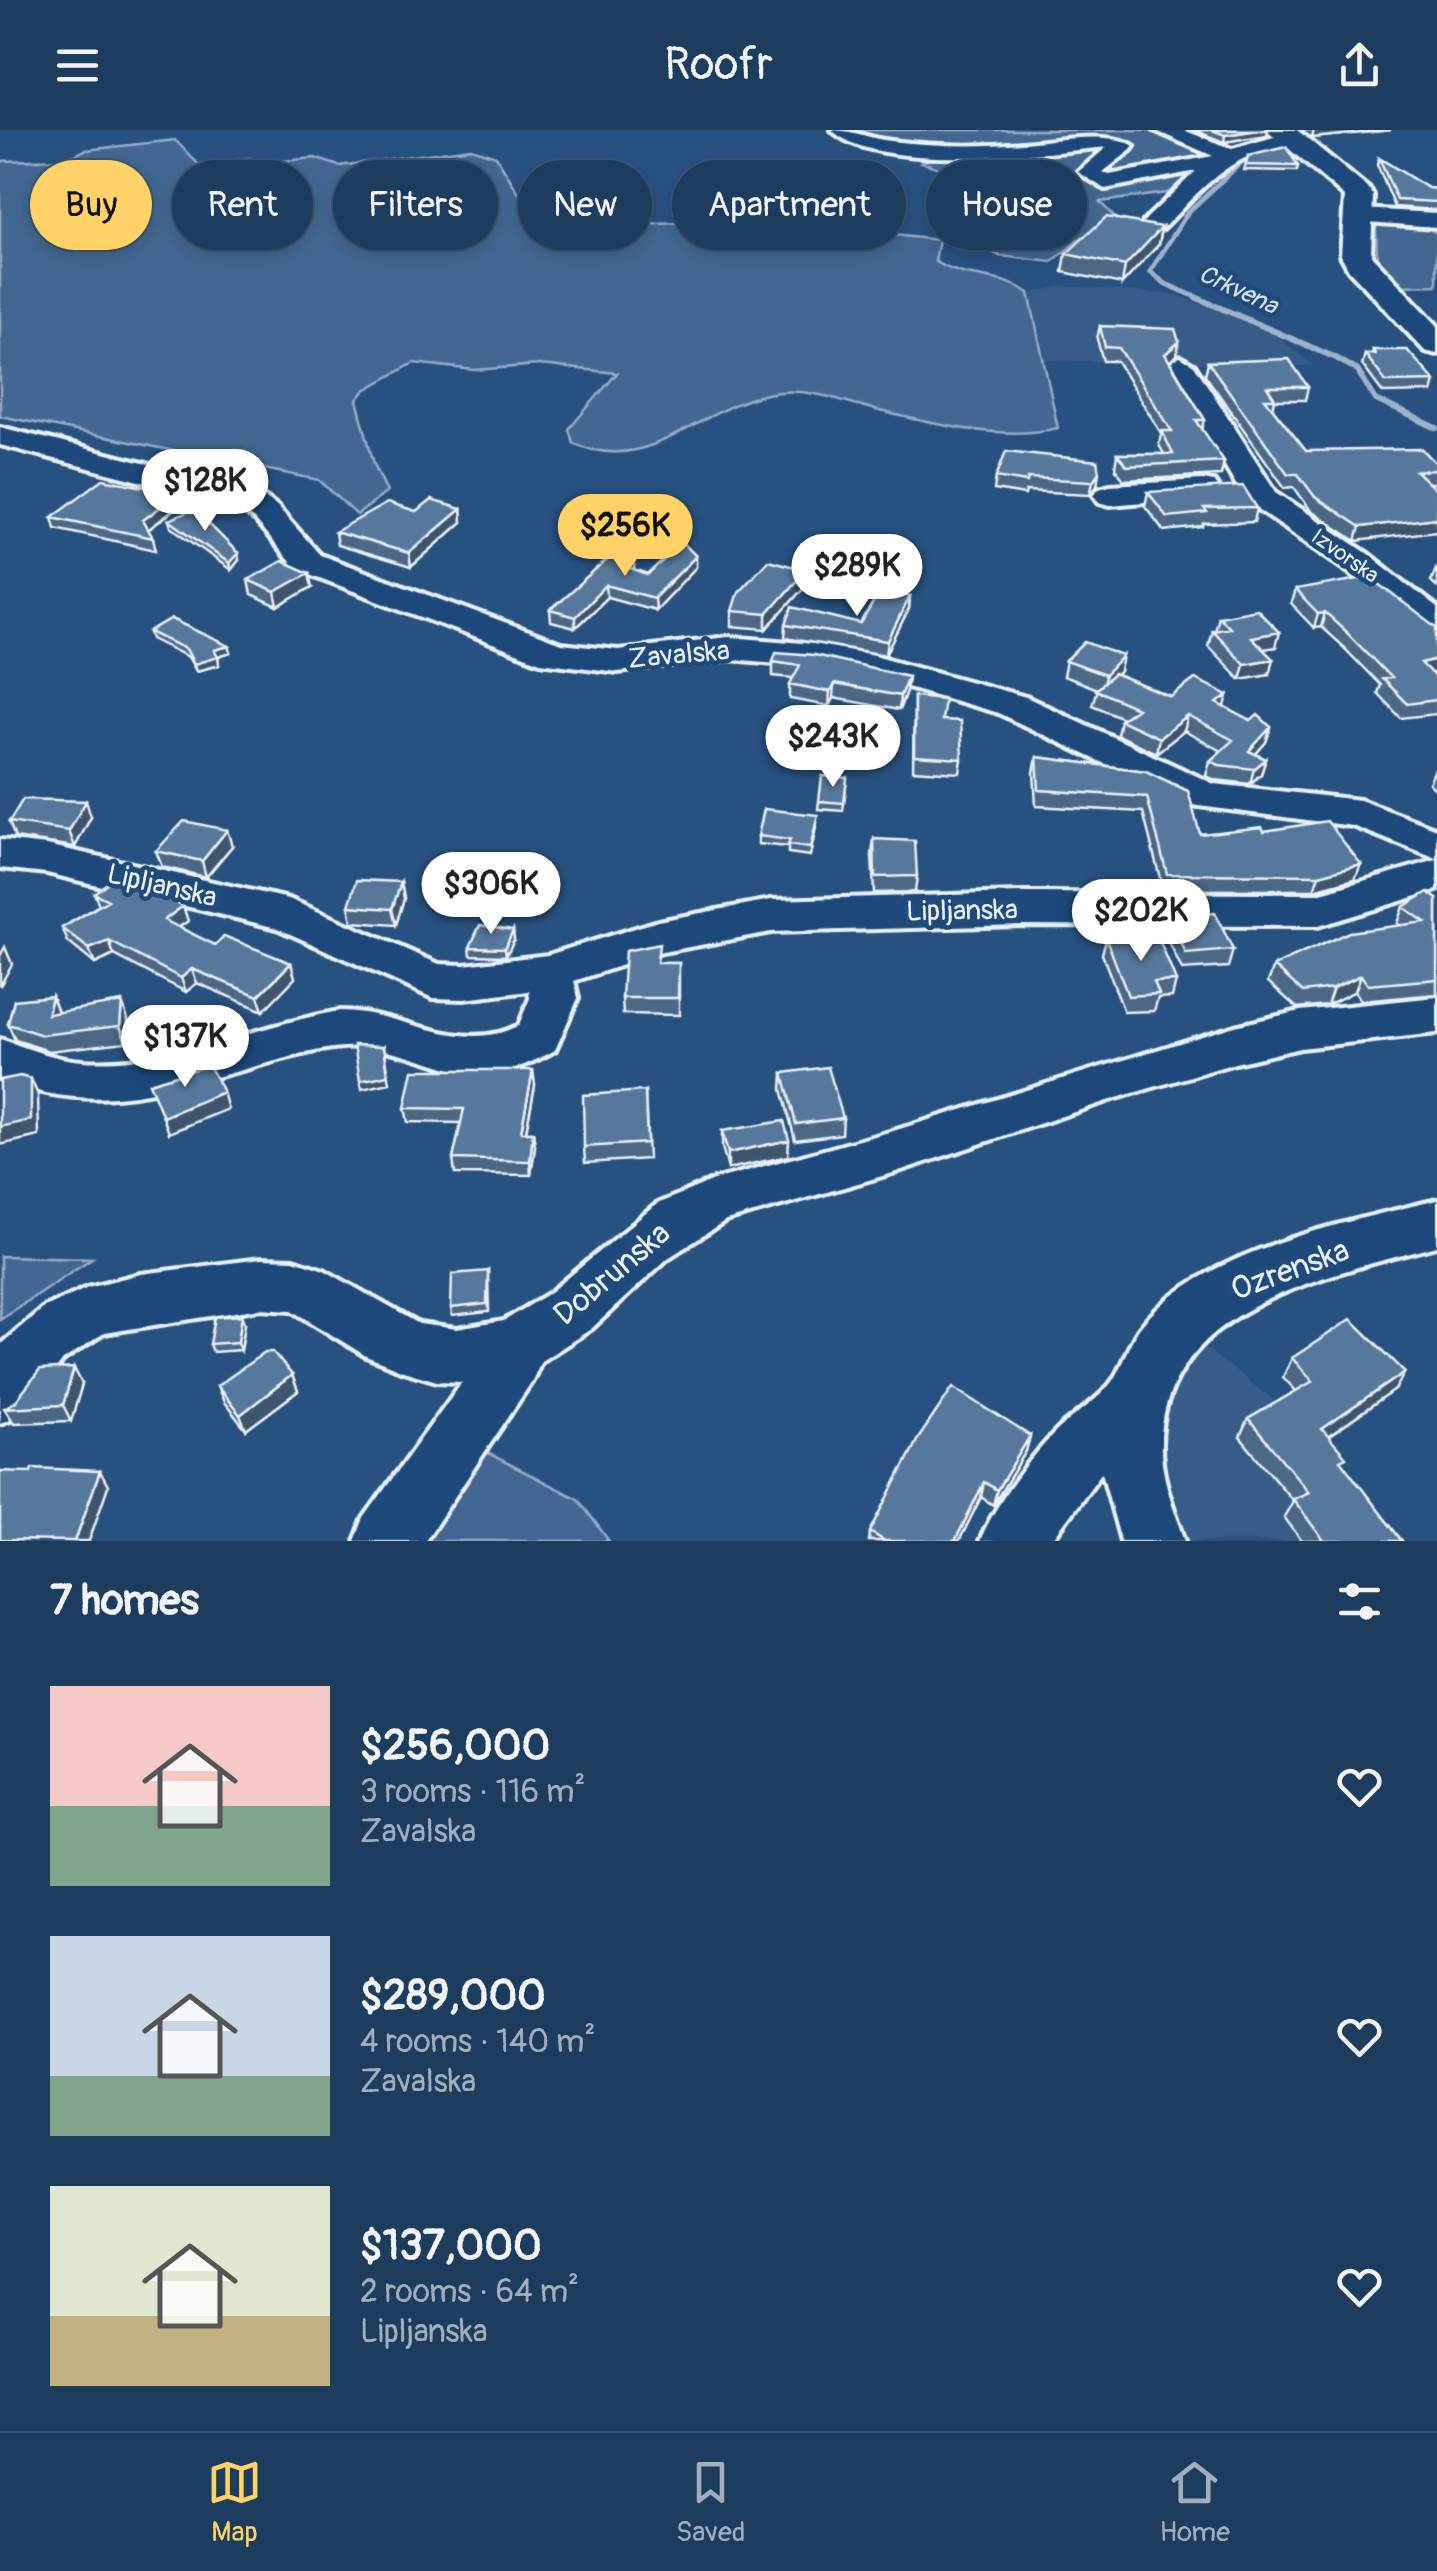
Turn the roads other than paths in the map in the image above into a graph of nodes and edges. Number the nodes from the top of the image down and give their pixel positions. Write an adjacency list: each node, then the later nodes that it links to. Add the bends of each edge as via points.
1 (842, 130): 4 (street, via 895,148 983,151 1115,142 1124,146 1119,153 1089,172 1105,182)
2 (1164, 130): 4 (street)
3 (1284, 139): 4 (street); 5 (main road, via 1359,196)
4 (1224, 158): 7 (street)
5 (1360, 216): 6 (street); 8 (main road, via 1356,255 1364,270)
6 (1437, 220)
7 (1155, 223)
8 (1437, 344)
9 (1180, 366): 11 (street, Izvorska)
10 (0, 436): 14 (street, Zavalska, via 247,499 272,516 308,562 553,654 598,662 728,648 874,666 1012,705 1206,796 1360,813)
11 (1253, 486): 12 (street); 13 (street, Izvorska)
12 (1110, 494)
13 (1437, 626)
14 (1437, 846)
15 (0, 854): 17 (street, Lipljanska, via 290,915 434,980)
16 (1437, 875): 17 (street, Lipljanska, via 1318,910 771,916 658,937)
17 (549, 972): 19 (street, via 554,998 538,1037 502,1054 444,1053 386,1034 341,1029 123,1079 38,1075)
18 (1437, 1014): 21 (street, Dobrunska, via 1280,1033 718,1201 638,1246 560,1320)
19 (0, 1058)
20 (1437, 1223): 23 (street, Ozrenska, via 1235,1286 1194,1312 1146,1365)
21 (515, 1345): 22 (street, Dobrunska, via 438,1358 403,1348 293,1284 262,1285 110,1302 22,1358); 24 (street, via 511,1362)
22 (0, 1395)
23 (1136, 1401): 25 (street, Ozrenska, via 1078,1452); 26 (street, Ozrenska, via 1130,1445)
24 (387, 1541)
25 (1012, 1541)
26 (1153, 1541)

